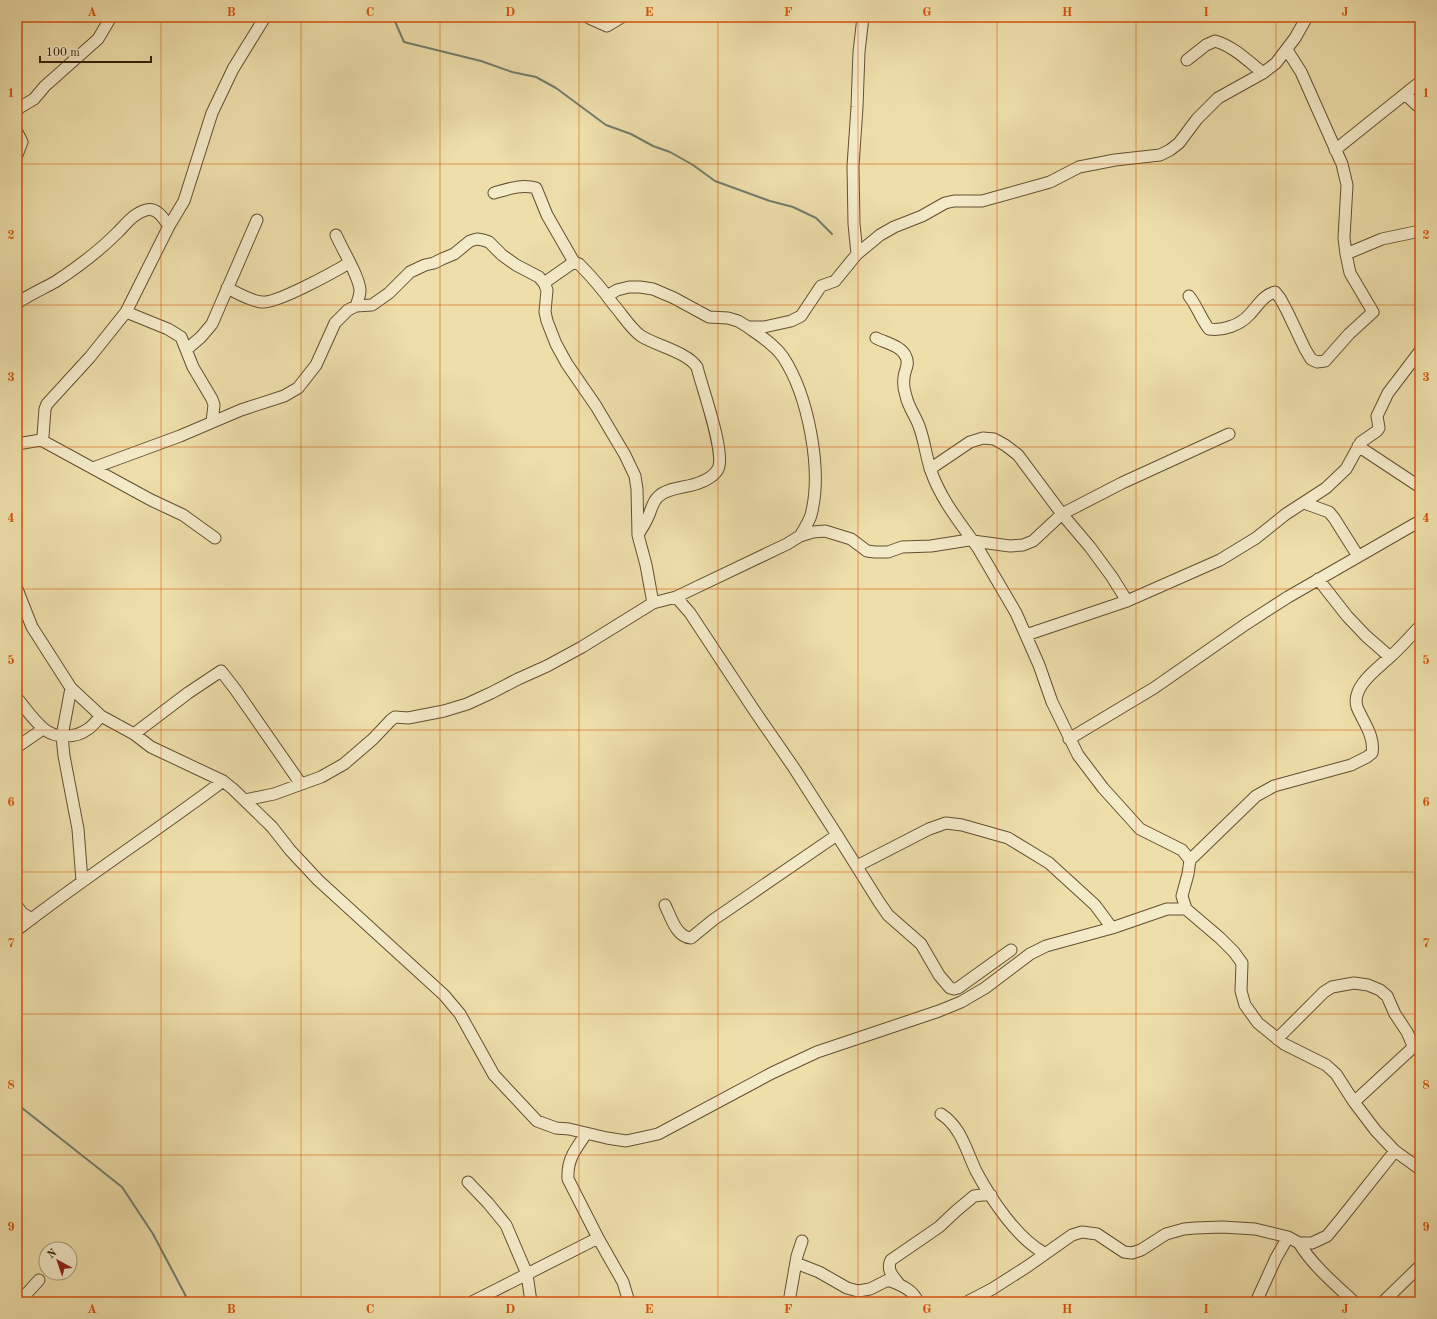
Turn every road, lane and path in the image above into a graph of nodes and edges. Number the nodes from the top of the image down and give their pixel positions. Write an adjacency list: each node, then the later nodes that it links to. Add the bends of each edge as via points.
1 (111, 17): 13 (street, via 98,39 34,99)
2 (265, 17): 19 (street, via 233,69 212,113 184,201)
3 (622, 17): 6 (street, via 607,26)
4 (862, 17): 22 (street, via 853,166)
5 (1307, 17): 7 (street)
6 (589, 18)
7 (1287, 50): 9 (street); 15 (street, via 1301,72)
8 (1187, 60): 9 (street, via 1215,40 1242,56)
9 (1263, 73): 22 (street, via 1218,98 1179,143 1160,155 1079,167 1050,182 982,202 945,203 880,235)
10 (1420, 82): 11 (street)
11 (1405, 94): 12 (street); 15 (street)
12 (1420, 108)
13 (18, 109)
14 (17, 132): 16 (street, via 22,142)
15 (1335, 150): 23 (street, via 1342,164 1347,186 1344,238)
16 (17, 155)
17 (494, 193): 24 (street, via 522,186 536,188 547,215)
18 (257, 220): 27 (street)
19 (170, 226): 30 (street, via 154,210 137,213 78,265); 32 (street)
20 (1420, 231): 23 (street, via 1382,239)
21 (336, 235): 25 (street)
22 (857, 254): 33 (street, via 835,281 821,286 801,316 776,325)
23 (1346, 254): 29 (street, via 1350,274 1373,312 1325,361 1317,362 1311,359 1275,292 1261,300 1243,321 1214,330 1209,329 1204,323)
24 (574, 262): 26 (street); 28 (street, via 579,264)
25 (349, 263): 27 (street, via 309,285 268,302 256,301); 31 (street, via 360,289)
26 (544, 283): 31 (street, via 539,277 511,262 489,242 477,239 442,260 425,264 410,272 389,293 372,305); 48 (street, via 547,290 545,312 554,338 567,364 625,455 635,476)
27 (227, 288): 35 (street, via 212,324)
28 (607, 296): 33 (street, via 629,287 652,289 710,316 728,318); 48 (street, via 635,331 688,358 697,367 720,458 718,469 701,483 659,495)
29 (1189, 296)
30 (17, 303)
31 (356, 306): 37 (street, via 335,323 316,365 298,388 284,396)
32 (126, 312): 35 (street, via 168,329 181,337); 39 (street, via 90,357 47,404)
33 (748, 327): 49 (street, via 782,356 800,392 808,420 816,473 815,494 809,520)
34 (876, 338): 43 (street, via 901,349 906,357 908,363 904,388 921,430)
35 (187, 349): 37 (street, via 193,367 212,399)
36 (1420, 351): 41 (street, via 1388,394 1377,416 1379,428 1374,435 1366,438)
37 (212, 422): 42 (street)
38 (1229, 434): 46 (street, via 1122,483)
39 (41, 440): 40 (street); 42 (street)
40 (17, 444)
41 (1358, 446): 44 (street); 45 (street, via 1338,479)
42 (93, 468): 50 (street, via 183,515)
43 (930, 469): 46 (street, via 970,442 983,438 994,439 1018,455); 51 (street, via 941,495)
44 (1420, 487)
45 (1304, 503): 52 (street, via 1329,512); 56 (street, via 1238,550)
46 (1062, 514): 51 (street, via 1033,541 1024,545 1010,546); 56 (street, via 1090,547)
47 (1420, 521): 52 (street)
48 (638, 535): 57 (street)
49 (800, 536): 51 (street, via 824,531 851,539 867,551 875,552); 55 (street)
50 (215, 538)
51 (973, 541): 59 (street, via 1016,613)
52 (1358, 556): 53 (street)
53 (1318, 578): 60 (street, via 1347,616); 67 (street, via 1154,688)
54 (17, 589): 61 (street, via 32,627)
55 (676, 597): 57 (street); 72 (street, via 694,619)
56 (1127, 601): 59 (street)
57 (653, 603): 70 (street, via 561,659 467,704 413,717 395,717 344,764 321,777)
58 (1420, 626): 60 (street)
59 (1026, 635): 67 (street)
60 (1390, 657): 73 (street, via 1369,675 1356,698 1374,746 1372,753 1351,765 1274,786 1256,796)
61 (71, 688): 63 (street); 66 (street)
62 (17, 698): 64 (street)
63 (101, 716): 65 (street); 66 (street, via 82,733)
64 (43, 729): 66 (street); 68 (street)
65 (134, 734): 69 (street, via 151,747); 70 (street, via 221,671)
66 (62, 736): 75 (street, via 78,829)
67 (1069, 740): 73 (street, via 1103,788 1140,829 1182,850)
68 (17, 748)
69 (223, 781): 71 (street); 75 (street)
70 (301, 784): 71 (street, via 274,794)
71 (245, 800): 87 (street, via 318,880 444,995 460,1014 494,1075 537,1121)
72 (838, 835): 74 (street); 76 (street, via 713,920 691,938 686,937 678,929)
73 (1190, 860): 78 (street, via 1182,896)
74 (857, 866): 80 (street, via 946,823 962,825 1008,838 1049,863 1095,905); 82 (street, via 888,914 921,944 950,988 958,988)
75 (82, 881): 79 (street)
76 (665, 905)
77 (17, 906): 79 (street, via 22,913)
78 (1186, 909): 80 (street, via 1167,909); 83 (street, via 1234,952 1242,963 1241,991 1245,1005 1258,1023)
79 (32, 919): 81 (street)
80 (1112, 928): 87 (street, via 1046,946 1030,954 985,988 961,1002 817,1052 658,1134 626,1141)
81 (17, 930)
82 (1011, 950)
83 (1277, 1040): 84 (street, via 1332,986 1354,983 1368,985 1383,992); 85 (street, via 1326,1065 1336,1074)
84 (1417, 1045): 85 (street)
85 (1354, 1102): 88 (street)
86 (941, 1114): 91 (street, via 954,1126)
87 (586, 1134): 93 (street, via 570,1158 568,1179)
88 (1395, 1151): 89 (street); 95 (street, via 1327,1236 1312,1243)
89 (1420, 1169)
90 (468, 1182): 99 (street, via 506,1225)
91 (991, 1195): 96 (street, via 1012,1225 1034,1247); 101 (street, via 974,1196 939,1227 891,1260 888,1265 889,1272)
92 (1288, 1237): 95 (street); 96 (street, via 1255,1229 1222,1226 1184,1229 1166,1234 1132,1253 1124,1252 1098,1234 1082,1232 1072,1235); 109 (street)
93 (598, 1238): 99 (street); 105 (street, via 623,1282)
94 (802, 1241): 97 (street)
95 (1299, 1243): 110 (street, via 1317,1266)
96 (1044, 1253): 108 (street, via 992,1289)
97 (796, 1263): 101 (street, via 858,1291 870,1289 888,1280); 106 (street)
98 (1420, 1266): 111 (street)
99 (527, 1274): 103 (street); 104 (street)
100 (38, 1281): 102 (street)
101 (899, 1284): 107 (street, via 911,1291)
102 (19, 1302)
103 (472, 1302)
104 (531, 1302)
105 (630, 1302)
106 (789, 1302)
107 (918, 1302)
108 (967, 1302)
109 (1256, 1302)
110 (1354, 1302)
111 (1383, 1302)

